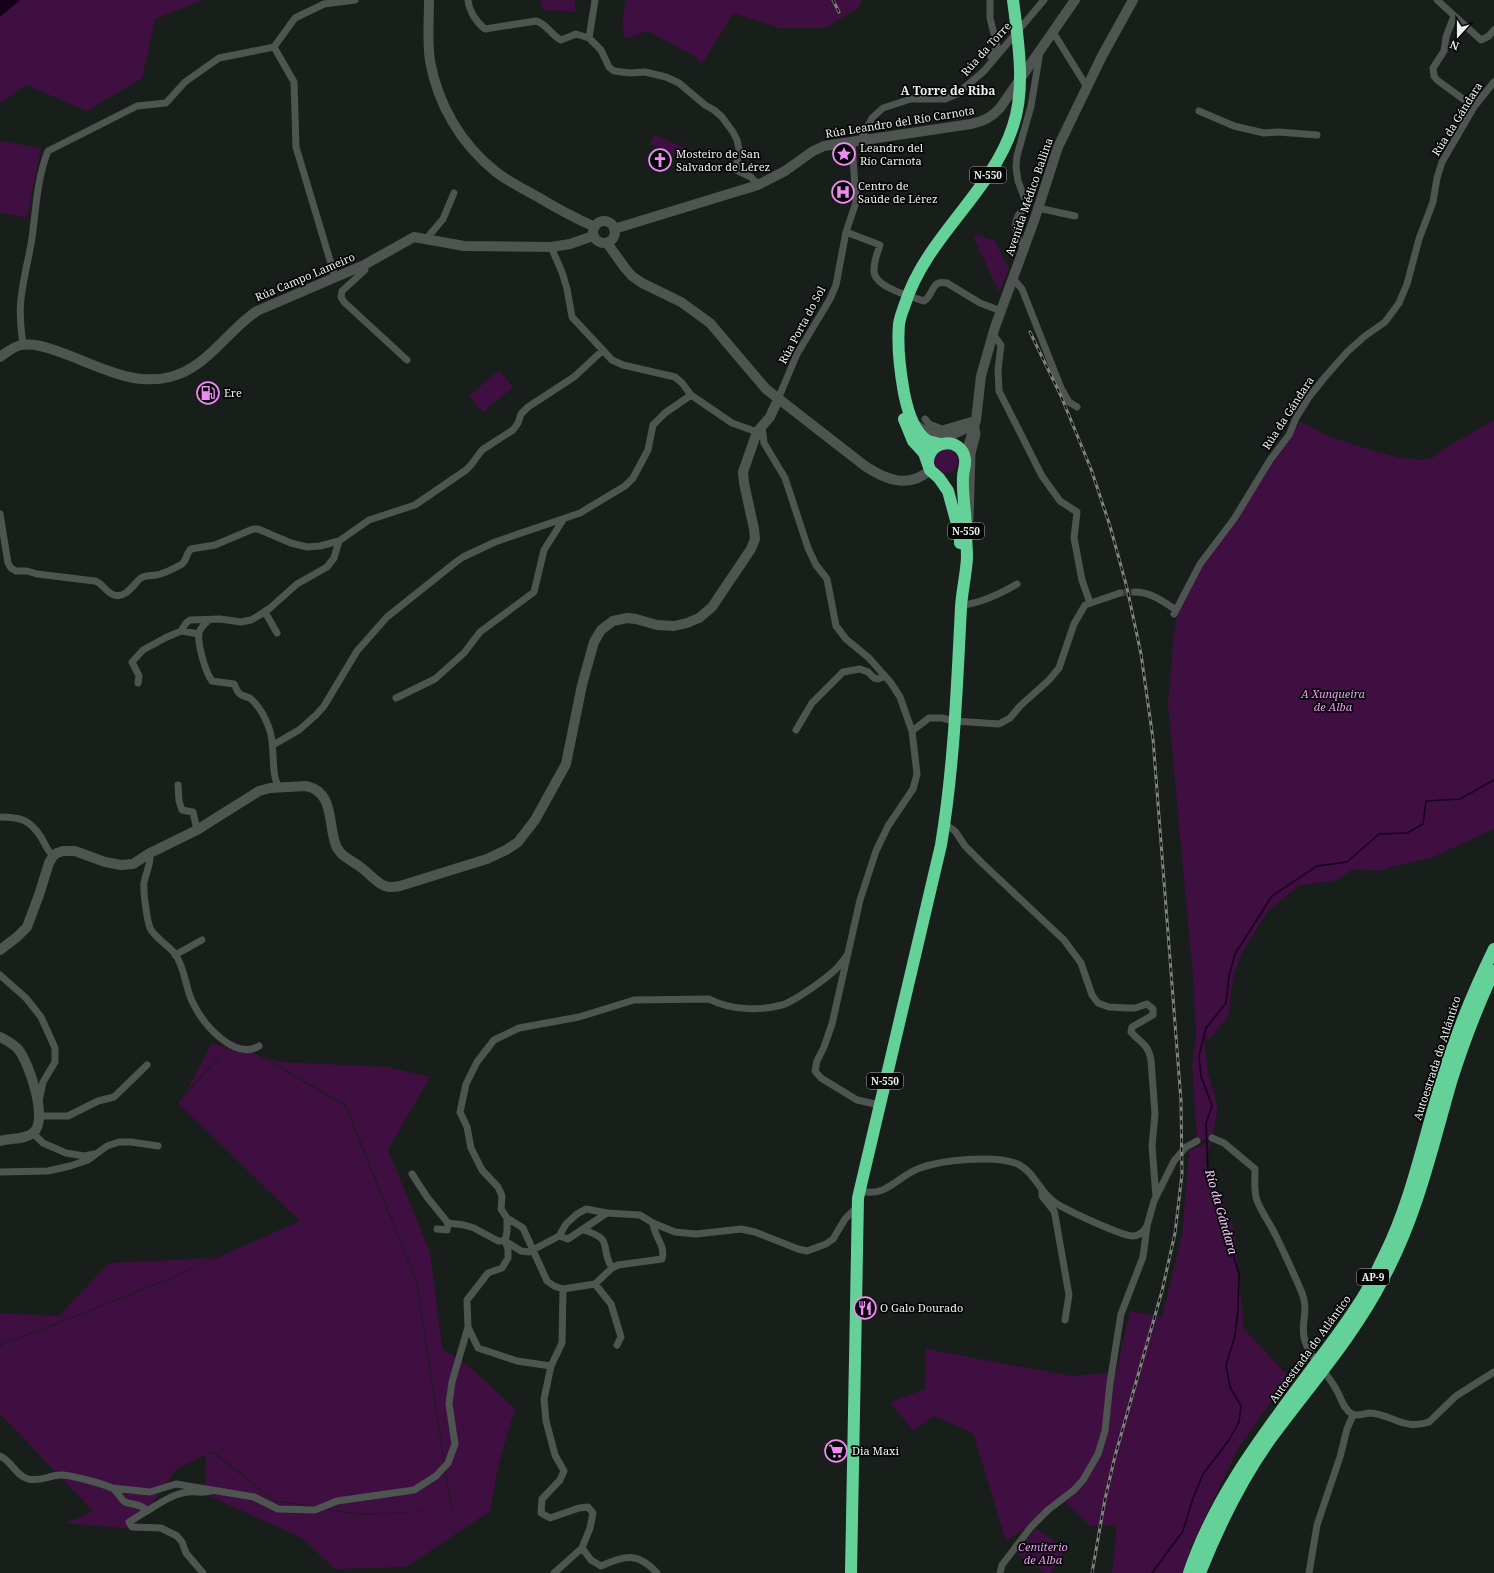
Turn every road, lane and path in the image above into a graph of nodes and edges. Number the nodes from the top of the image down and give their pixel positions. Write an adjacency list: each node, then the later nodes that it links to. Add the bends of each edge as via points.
1 (355, 0): 15 (street, via 324,4 295,18)
2 (429, 0): 29 (street, via 430,59 439,95 458,132 497,173)
3 (468, 0): 14 (street, via 479,24 485,29 536,21 561,40 576,34)
4 (596, 0): 14 (street)
5 (990, 0): 17 (street, via 990,18 997,46)
6 (1044, 0): 17 (street, Rúa da Torre)
7 (1075, 0): 13 (street, Rúa Leandro del Río Carnota)
8 (1133, 0): 19 (street, Avenida Médico Ballina)
9 (1437, 0): 11 (street)
10 (1014, 3): 39 (highway, N-550, via 1020,95 1013,128 987,178 930,254 908,297)
11 (1454, 16): 12 (street, via 1481,40); 20 (street, via 1444,51 1433,68 1434,76)
12 (1494, 30)
13 (1053, 32): 16 (street, Rúa Leandro del Río Carnota); 19 (street)
14 (589, 38): 24 (street, via 601,50 609,67 614,71 645,72 673,80 714,110 725,121 737,140 739,149 736,170 751,177)
15 (274, 47): 36 (street, via 294,82 296,147); 41 (street, via 219,58 185,82 166,104 137,106 48,151 39,181 21,298)
16 (1038, 54): 23 (street, Rúa Leandro del Río Carnota, via 1000,108 988,118 977,123); 33 (street, via 1030,106 1016,167 1026,206 1016,220 1016,230)
17 (987, 67): 23 (street, Rúa da Torre, via 953,96 940,99 911,99 878,111)
18 (1494, 82): 20 (street, Rúa da Gándara)
19 (1087, 87): 26 (street, Avenida Médico Ballina, via 1058,147)
20 (1474, 107): 60 (street, Rúa da Gándara, via 1438,170 1433,202 1399,303 1385,322 1347,352 1309,397 1289,435 1270,460 1234,519 1200,564 1175,612 1160,599 1144,592)
21 (1199, 111): 22 (street, via 1234,126 1264,133)
22 (1317, 135)
23 (856, 142): 24 (street, Rúa Leandro del Río Carnota, via 819,148 785,171); 30 (street, Rúa Porta do Sol, via 856,202)
24 (758, 185): 28 (street, Rúa Leandro del Río Carnota)
25 (454, 193): 31 (street, via 443,219)
26 (1038, 208): 27 (street); 33 (street, Avenida Médico Ballina)
27 (1075, 216)
28 (614, 229): 29 (street, via 604,222 597,224); 32 (street, via 614,236)
29 (594, 231): 32 (street, via 600,243); 34 (street, Rúa Campo Lameiro, via 570,244)
30 (846, 232): 38 (street, via 880,245 874,271 877,280 891,288 924,301 936,284 942,282 980,304); 46 (street, Rúa Porta do Sol, via 833,292 797,354)
31 (427, 238): 34 (street, Rúa Campo Lameiro, via 464,246); 35 (street, Rúa Campo Lameiro, via 409,238)
32 (607, 243): 46 (street, via 632,276 681,302 710,323 757,380)
33 (1025, 246): 37 (street, Avenida Médico Ballina)
34 (552, 247): 42 (street, via 567,289 572,317)
35 (364, 265): 36 (street, Rúa Campo Lameiro); 44 (street, via 365,270 342,291 341,297)
36 (335, 277): 41 (street, Rúa Campo Lameiro, via 257,311 199,363 168,377 129,377 44,347)
37 (1014, 277): 38 (street, Avenida Médico Ballina); 47 (street, via 1022,289 1061,388 1069,402)
38 (1002, 309): 40 (street, Avenida Médico Ballina)
39 (900, 323): 50 (highway, N-550, via 899,365 905,398); 54 (highway, N-550, via 894,365 896,386 904,421)
40 (993, 334): 49 (street, Avenida Médico Ballina, via 981,376); 63 (street, via 1001,345 999,391 1042,476 1060,501 1077,512 1074,538 1082,580)
41 (22, 345): 43 (street)
42 (602, 350): 45 (street, via 616,363 674,377); 58 (street, via 574,377 528,406 513,430 482,450 466,470 415,505 370,520)
43 (0, 357)
44 (407, 360)
45 (691, 395): 51 (street, via 737,426); 56 (street, via 653,425 648,450 630,482 580,513)
46 (778, 399): 51 (street, via 770,417); 54 (street, via 880,475 899,481 909,481 922,478)
47 (1077, 407)
48 (925, 419): 49 (street, via 929,424 942,429)
49 (974, 421): 50 (street, via 960,432 947,437 923,431); 52 (street, via 957,442); 53 (street, Avenida Médico Ballina); 57 (street, via 977,434 972,454 970,529)
50 (914, 423): 52 (highway, N-550, via 928,440)
51 (759, 429): 69 (street, via 764,443 785,478 808,548 816,565 827,579 836,626); 78 (street, via 743,472 754,529 751,549 712,607 699,618 674,626 627,618 613,621 600,630 582,685 566,764 535,820 513,846 487,859 400,886 388,887 338,849 329,809 319,792 306,786)
52 (945, 444): 53 (highway, N-550, via 962,451); 54 (highway, via 932,449)
53 (964, 463): 54 (highway, via 960,474 947,480); 57 (highway, N-550)
54 (932, 471): 62 (highway, N-550, via 948,491 960,535)
55 (0, 514): 58 (street, via 11,568 16,571 100,582 118,596 127,592 144,576 159,575 180,565 191,549 215,546 248,530 258,529 307,546 320,546)
56 (563, 520): 71 (street, via 544,550 534,592 480,632 464,653 435,679); 75 (street, via 494,542 463,557 416,593 387,617 357,651 316,715 299,730)
57 (966, 535): 62 (highway, N-550)
58 (338, 541): 64 (street, via 331,563 297,584)
59 (1017, 584): 62 (street, via 975,604)
60 (1135, 592)
61 (1120, 593): 63 (street)
62 (962, 600): 72 (highway, N-550)
63 (1090, 603): 72 (street, via 1085,605 1074,624 1059,668 1010,718 999,724)
64 (265, 612): 65 (street, via 247,621); 67 (street)
65 (209, 620): 66 (street, via 190,620); 68 (street)
66 (181, 631): 68 (street); 70 (street, via 150,646 135,658 132,662 139,676)
67 (277, 633)
68 (199, 634): 75 (street, via 203,660 210,678 214,682 234,684 239,694 252,700 264,716)
69 (885, 676): 73 (street, via 874,678 860,669 843,672 812,703); 74 (street, via 900,697)
70 (138, 683)
71 (396, 698)
72 (954, 721): 74 (street, via 929,718); 81 (highway, N-550)
73 (796, 730)
74 (912, 731): 88 (street, via 916,784 878,845 860,900)
75 (273, 745): 76 (street)
76 (274, 776): 78 (street); 79 (street)
77 (178, 785): 82 (street, via 182,810 193,812)
78 (279, 787): 79 (street)
79 (266, 789): 82 (street, via 248,797)
80 (0, 817): 84 (street, via 19,818 32,825)
81 (945, 824): 96 (highway, N-550); 108 (street, via 955,831 965,846 983,864 1064,940 1081,963 1092,995 1098,1003 1109,1007 1127,1008 1147,1004 1153,1009 1153,1015 1134,1024 1131,1032 1150,1052 1155,1114 1152,1146)
82 (198, 830): 83 (street)
83 (150, 853): 84 (street, via 138,862 127,865 105,862 75,851 63,851); 89 (street, via 151,864 144,882 144,891 150,928)
84 (53, 856): 87 (street, via 26,927 18,937)
85 (202, 940): 89 (street)
86 (1494, 949): 139 (highway, Autoestrada do Atlántico / AP-9, via 1459,1028 1418,1165 1384,1255 1363,1297 1232,1481 1205,1530)
87 (0, 950)
88 (848, 954): 96 (street, via 832,1024 816,1061 815,1070 821,1078 857,1100); 111 (street, via 836,969 798,998 782,1005 737,1008 709,999 634,1000 579,1017 519,1028 494,1040 477,1062 466,1084 460,1112 467,1127 471,1148 482,1170 498,1187 502,1196 502,1209)
89 (175, 955): 93 (street, via 193,1005 203,1020 233,1047 252,1050)
90 (1494, 971): 140 (highway, Autoestrada do Atlántico / AP-9, via 1461,1053 1420,1191 1392,1262 1365,1313 1248,1473 1215,1534)
91 (0, 975): 95 (street, via 26,998 41,1017 55,1048 55,1062 43,1082)
92 (0, 1037): 95 (street, via 13,1044 19,1051 31,1077)
93 (259, 1046)
94 (147, 1065): 97 (street, via 114,1097 98,1101 68,1116)
95 (37, 1104): 97 (street)
96 (880, 1105): 107 (highway, N-550)
97 (39, 1116): 98 (street, via 38,1126)
98 (33, 1133): 100 (street, via 26,1137); 103 (street, via 43,1143 66,1153 84,1156)
99 (1212, 1138): 128 (street, via 1224,1143 1254,1169 1256,1197 1283,1249 1306,1303 1303,1325 1308,1347 1334,1385 1344,1407)
100 (0, 1141)
101 (1197, 1141): 108 (street, via 1186,1147 1174,1161)
102 (158, 1146): 103 (street, via 119,1142)
103 (100, 1152): 104 (street, via 80,1164 48,1171)
104 (0, 1172)
105 (412, 1174): 112 (street)
106 (1042, 1189): 107 (street, via 1026,1170 1017,1164 986,1159 928,1166 879,1191 872,1193); 114 (street, via 1052,1201 1064,1208 1125,1234 1138,1236); 123 (street, via 1042,1196 1055,1215 1065,1269 1069,1296)
107 (860, 1190): 109 (highway, N-550)
108 (1156, 1197): 114 (street)
109 (858, 1206): 113 (street, via 833,1239 807,1251 755,1232 741,1230 696,1234 675,1232); 137 (highway, N-550)
110 (607, 1213): 113 (street, via 640,1215); 116 (street); 117 (street, via 586,1209 566,1224)
111 (507, 1218): 118 (street); 119 (street, via 523,1228)
112 (448, 1223): 115 (street, via 447,1230); 118 (street, via 474,1228 498,1241)
113 (653, 1223): 120 (street, via 664,1252 662,1259)
114 (1148, 1226): 138 (street, via 1143,1256 1121,1314 1105,1431 1098,1454 1074,1490 1033,1525 1002,1565)
115 (437, 1229)
116 (583, 1230): 117 (street, via 568,1239); 120 (street, via 604,1241 607,1259)
117 (559, 1236): 119 (street)
118 (505, 1241): 119 (street, via 521,1251); 124 (street, via 508,1258 502,1268 488,1273 468,1300)
119 (534, 1250): 122 (street, via 547,1281)
120 (612, 1268): 121 (street)
121 (596, 1284): 122 (street); 125 (street, via 611,1304 621,1337)
122 (563, 1289): 126 (street, via 562,1343)
123 (1065, 1320)
124 (468, 1327): 126 (street, via 478,1348 517,1361); 131 (street, via 452,1382 449,1404 455,1444 448,1463 436,1476 414,1490 337,1501 315,1510 278,1509 254,1497)
125 (617, 1345)
126 (551, 1366): 133 (street, via 544,1399 546,1421 555,1455 564,1471 560,1480 542,1499 541,1513 550,1518 579,1508 588,1508 593,1513)
127 (1494, 1372): 128 (street, via 1456,1396 1429,1422 1423,1424 1402,1423 1370,1413)
128 (1353, 1415): 141 (street, via 1317,1524)
129 (0, 1456): 130 (street, via 26,1478 72,1476)
130 (112, 1488): 131 (street, via 150,1492 176,1484); 132 (street, via 124,1502 143,1507)
131 (214, 1490): 132 (street, via 203,1494 190,1492 173,1496)
132 (145, 1512): 134 (street, via 129,1522 130,1525 136,1528 161,1528 177,1536 186,1554)
133 (582, 1548): 135 (street); 136 (street, via 591,1560 601,1566 630,1556 639,1558)
134 (203, 1573)
135 (554, 1573)
136 (657, 1573)
137 (851, 1573)
138 (1000, 1573)
139 (1189, 1573)
140 (1200, 1573)
141 (1309, 1573)

